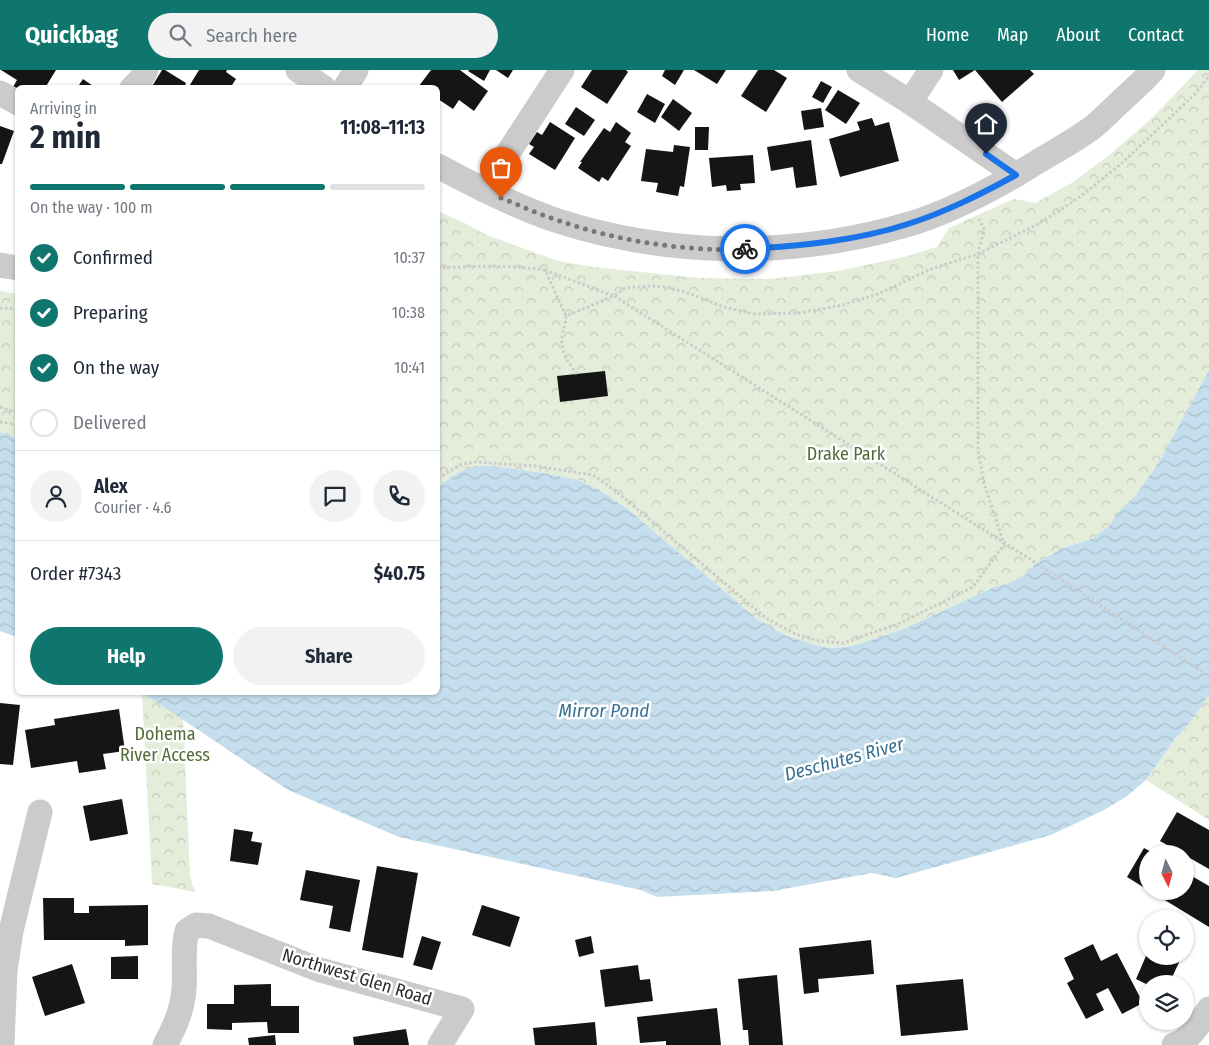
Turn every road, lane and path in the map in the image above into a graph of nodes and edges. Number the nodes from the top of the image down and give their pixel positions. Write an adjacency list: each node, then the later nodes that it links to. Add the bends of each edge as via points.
1 (146, 70): 9 (street)
2 (298, 70): 10 (street)
3 (356, 70): 11 (street)
4 (562, 70): 17 (street)
5 (859, 70): 14 (street)
6 (930, 70): 14 (street)
7 (1153, 70): 16 (street, via 1093,127)
8 (1209, 76): 19 (path, via 1194,95 1121,164 1080,197 1038,224)
9 (135, 85)
10 (320, 85)
11 (347, 85)
12 (0, 93): 13 (street)
13 (15, 101)
14 (910, 102): 16 (street)
15 (440, 167): 17 (street)
16 (1016, 175): 18 (street)
17 (484, 190): 18 (street, via 554,220 620,237 685,247 741,249 795,246 853,237 907,224)
18 (971, 200): 19 (path, via 984,229)
19 (978, 254): 24 (path, via 878,294 799,313 754,314 667,287 625,288); 34 (path, via 978,450 984,483)
20 (0, 265): 21 (street)
21 (15, 268)
22 (440, 268): 23 (path, via 483,266)
23 (545, 270): 24 (path); 27 (path)
24 (614, 296): 27 (path); 34 (path)
25 (0, 308): 26 (path)
26 (15, 309)
27 (566, 316): 28 (path, via 563,350)
28 (577, 374)
29 (0, 407): 30 (path)
30 (15, 413)
31 (0, 422): 32 (path)
32 (15, 424)
33 (440, 477): 34 (path, via 462,464 475,462 535,466 593,475 766,618 795,634 820,641 843,643 898,624 973,587)
34 (1004, 544): 35 (path)
35 (1209, 676)
36 (40, 812): 38 (street, via 11,931 5,970)
37 (1209, 1009): 41 (street, via 1196,1028 1181,1043)
38 (2, 1045)
39 (166, 1045): 40 (street, Northwest Glen Road, via 183,997 184,941 187,931 196,925 209,926 320,970 462,1009)
40 (440, 1045)
41 (1174, 1045)

